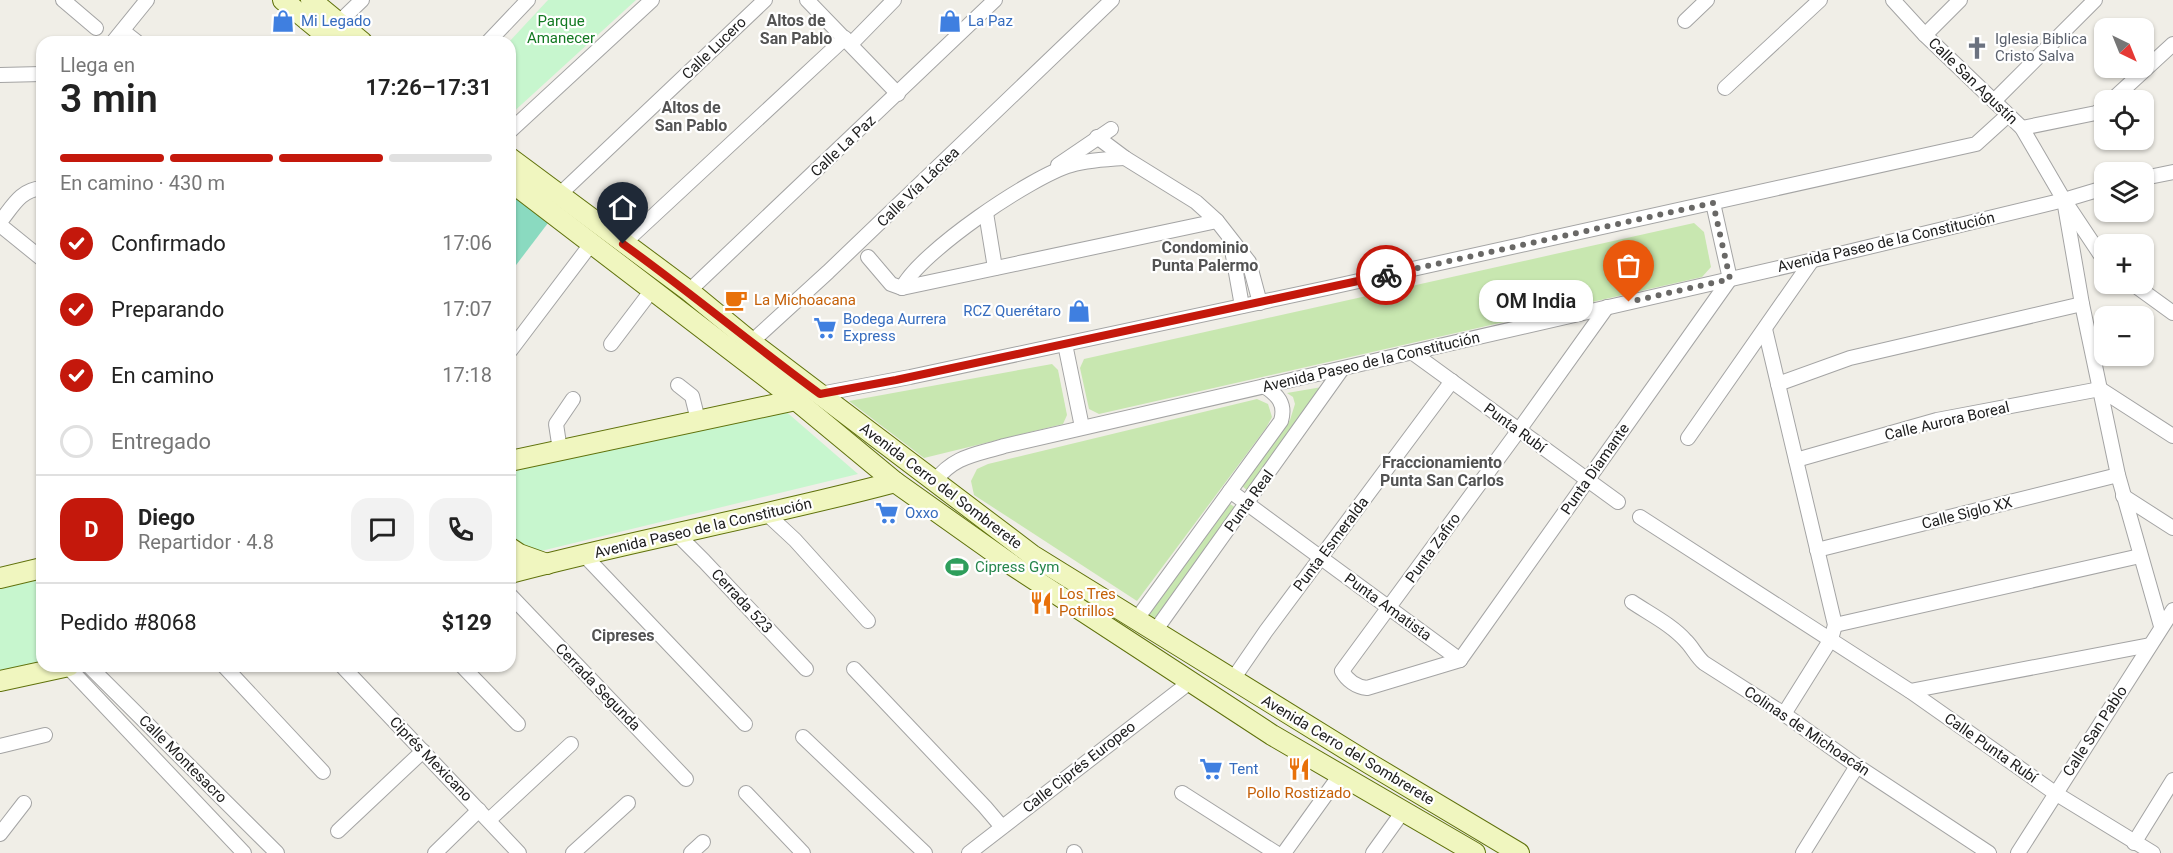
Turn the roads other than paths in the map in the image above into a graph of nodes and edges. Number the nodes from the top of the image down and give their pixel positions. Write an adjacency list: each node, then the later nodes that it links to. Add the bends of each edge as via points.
1 (63, 0): 19 (street)
2 (147, 0): 20 (street)
3 (283, 0): 21 (main road)
4 (311, 0): 21 (main road)
5 (362, 0): 21 (street)
6 (528, 0): 25 (street)
7 (652, 0): 36 (street)
8 (765, 0): 48 (street, Calle Lucero)
9 (807, 0): 26 (street)
10 (894, 0): 26 (street)
11 (995, 0): 32 (street, Calle La Paz)
12 (1112, 0): 73 (street, Calle Vía Láctea)
13 (1707, 0): 18 (street)
14 (1820, 0): 30 (street)
15 (1893, 0): 22 (street, Calle San Agustín)
16 (1960, 0): 22 (street)
17 (2095, 0): 33 (street)
18 (1685, 21)
19 (96, 28)
20 (123, 31): 23 (street); 24 (street)
21 (333, 34)
22 (1925, 35): 33 (street, Calle San Agustín)
23 (118, 36)
24 (129, 36)
25 (494, 36)
26 (848, 41): 32 (street); 56 (street)
27 (2173, 44): 31 (street)
28 (36, 74): 29 (street)
29 (0, 75)
30 (1725, 88)
31 (2123, 90)
32 (898, 94): 65 (street, Calle La Paz)
33 (1994, 101): 35 (street, Calle San Agustín)
34 (2094, 113): 37 (street)
35 (2008, 115): 37 (street, Calle San Agustín); 50 (street, via 1976,144)
36 (516, 125)
37 (2022, 128): 49 (street, Calle San Agustín)
38 (1111, 129): 39 (street)
39 (1097, 137): 40 (street); 44 (street)
40 (1125, 158): 44 (street, via 1071,165); 52 (street, via 1196,202)
41 (516, 162): 48 (main road, Avenida Cerro del Sombrerete)
42 (2173, 172): 43 (street)
43 (2154, 176)
44 (1041, 177): 51 (street)
45 (516, 186): 55 (main road, Avenida Cerro del Sombrerete)
46 (36, 189): 53 (street, via 25,192)
47 (2094, 191): 49 (street, Avenida Paseo de la Constitución)
48 (560, 195): 56 (main road, Avenida Cerro del Sombrerete)
49 (2064, 200): 57 (street); 60 (street, Avenida Paseo de la Constitución); 68 (street)
50 (1713, 203): 62 (street); 67 (street)
51 (986, 213): 61 (street); 63 (street, via 948,239 908,276)
52 (1217, 221): 54 (street); 61 (street)
53 (0, 224): 58 (street)
54 (1229, 234): 67 (street, via 1249,262); 69 (street)
55 (591, 244): 64 (main road, Avenida Cerro del Sombrerete); 74 (street)
56 (623, 244): 65 (main road, Avenida Cerro del Sombrerete)
57 (2094, 245)
58 (36, 255)
59 (868, 257): 63 (street, via 891,284)
60 (1813, 260): 62 (street, Avenida Paseo de la Constitución); 72 (street)
61 (995, 268): 63 (street)
62 (1730, 279): 70 (street, Avenida Paseo de la Constitución); 97 (street, Punta Diamante)
63 (902, 288)
64 (652, 290): 75 (street); 78 (main road, Avenida Cerro del Sombrerete)
65 (689, 291): 73 (main road, Avenida Cerro del Sombrerete)
66 (2147, 294): 71 (street)
67 (1260, 303): 69 (street)
68 (2082, 304): 81 (street, via 1850,358); 84 (street)
69 (1242, 306): 76 (street)
70 (1607, 307): 77 (street, Avenida Paseo de la Constitución); 90 (street, Punta Zafiro)
71 (2173, 313)
72 (1765, 329): 81 (street); 92 (street)
73 (751, 342): 78 (street, Calle Vía Láctea); 85 (main road, Avenida Cerro del Sombrerete)
74 (516, 343)
75 (611, 344)
76 (1065, 344): 85 (street); 89 (street)
77 (1413, 353): 79 (street, Avenida Paseo de la Constitución); 80 (street, Punta Rubí)
78 (736, 356): 87 (main road, Avenida Cerro del Sombrerete)
79 (1342, 369): 83 (street, Avenida Paseo de la Constitución); 103 (street, Punta Real)
80 (1452, 381): 90 (street, Punta Rubí); 112 (street, Punta Esmeralda)
81 (1778, 384): 94 (street)
82 (678, 385): 88 (street, via 692,396)
83 (1264, 386): 89 (street, Avenida Paseo de la Constitución); 100 (street, Punta Real, via 1274,392 1284,412)
84 (2100, 389): 91 (street); 94 (street, Calle Aurora Boreal, via 1937,420); 96 (street)
85 (820, 394): 98 (main road, Avenida Cerro del Sombrerete)
86 (573, 399): 93 (street, via 556,423)
87 (796, 400): 88 (main road); 99 (main road, Avenida Cerro del Sombrerete)
88 (698, 420): 93 (main road)
89 (1082, 427): 98 (street, Avenida Paseo de la Constitución, via 956,460)
90 (1519, 430): 97 (street, Punta Rubí); 119 (street, Punta Zafiro)
91 (2173, 436)
92 (1688, 438)
93 (560, 450): 95 (main road)
94 (1796, 460): 108 (street)
95 (516, 462)
96 (2118, 475): 101 (street); 108 (street, Calle Siglo XX)
97 (1587, 480): 102 (street, Punta Rubí); 128 (street, Punta Diamante)
98 (934, 481): 121 (main road, Avenida Cerro del Sombrerete, via 1032,555)
99 (896, 482): 104 (main road, Avenida Paseo de la Constitución); 139 (main road, Avenida Cerro del Sombrerete, via 1012,565)
100 (1230, 491): 103 (street, Punta Amatista); 121 (street, Punta Real)
101 (2123, 496): 106 (street); 111 (street)
102 (1618, 502)
103 (1248, 503): 112 (street, Punta Amatista); 125 (street, Punta Real)
104 (767, 514): 107 (main road, Avenida Paseo de la Constitución); 122 (street)
105 (1640, 517): 126 (street)
106 (2173, 528)
107 (676, 533): 110 (main road, Avenida Paseo de la Constitución); 129 (street, Cerrada 523)
108 (1817, 550): 123 (street)
109 (516, 551): 113 (main road)
110 (584, 555): 113 (main road, Avenida Paseo de la Constitución); 143 (street)
111 (2140, 556): 123 (street); 124 (street)
112 (1321, 558): 119 (street, Punta Amatista); 137 (street, Punta Esmeralda)
113 (547, 564): 115 (main road, Avenida Paseo de la Constitución)
114 (36, 569): 116 (main road)
115 (516, 572)
116 (0, 578)
117 (516, 601): 152 (street, Cerrada Segunda)
118 (1632, 602): 141 (street, Colinas de Michoacán, via 1673,629 1704,663)
119 (1389, 608): 128 (street, Punta Amatista); 128 (street, Punta Zafiro, via 1342,671 1346,678 1367,688)
120 (2173, 610): 124 (street, Calle San Pablo)
121 (1136, 620): 125 (main road, Avenida Cerro del Sombrerete)
122 (868, 621)
123 (1835, 625): 126 (street)
124 (2162, 626): 127 (street, Calle San Pablo)
125 (1155, 631): 137 (main road, Avenida Cerro del Sombrerete)
126 (1831, 639): 140 (street, Calle Punta Rubí); 141 (street)
127 (2150, 645): 140 (street); 156 (street, Calle San Pablo)
128 (1460, 660)
129 (806, 669)
130 (854, 669): 162 (street)
131 (41, 672): 138 (main road)
132 (74, 672): 170 (street, Calle Montesacro)
133 (94, 672): 168 (street, Calle Montesacro)
134 (230, 672): 150 (street)
135 (348, 672): 148 (street, Ciprés Mexicano)
136 (468, 672): 142 (street)
137 (1233, 680): 160 (main road, Avenida Cerro del Sombrerete)
138 (0, 681)
139 (1190, 682): 151 (main road, Avenida Cerro del Sombrerete); 162 (street, Calle Ciprés Europeo)
140 (1910, 691): 156 (street, Calle Punta Rubí)
141 (1785, 714): 149 (street, Colinas de Michoacán)
142 (518, 724)
143 (745, 724)
144 (45, 735): 147 (street)
145 (803, 737): 176 (street)
146 (571, 744): 161 (street)
147 (0, 746)
148 (423, 751): 161 (street, Ciprés Mexicano); 163 (street)
149 (1857, 766): 182 (street); 183 (street, Colinas de Michoacán)
150 (323, 772)
151 (1340, 775): 159 (main road, Avenida Cerro del Sombrerete); 179 (street)
152 (686, 779)
153 (2173, 780): 167 (street)
154 (746, 793): 175 (street)
155 (1182, 793): 178 (street)
156 (2055, 794): 167 (street, Calle Punta Rubí); 184 (street, Calle San Pablo)
157 (628, 803): 173 (street)
158 (24, 804): 165 (street)
159 (1404, 810): 164 (main road, Avenida Cerro del Sombrerete); 180 (street)
160 (1449, 810): 164 (main road); 181 (main road, Avenida Cerro del Sombrerete)
161 (484, 815): 171 (street); 172 (street, Ciprés Mexicano)
162 (1002, 827): 177 (street, Calle Ciprés Europeo)
163 (338, 831)
164 (1437, 831): 169 (main road, Avenida Cerro del Sombrerete)
165 (0, 834)
166 (704, 842): 174 (street)
167 (2134, 843): 185 (street, Calle Punta Rubí)
168 (272, 851)
169 (1472, 852)
170 (243, 853)
171 (435, 853)
172 (519, 853)
173 (573, 853)
174 (691, 853)
175 (803, 853)
176 (925, 853)
177 (969, 853)
178 (1276, 853)
179 (1284, 853)
180 (1373, 853)
181 (1519, 853)
182 (1803, 853)
183 (1989, 853)
184 (2018, 853)
185 (2153, 853)

